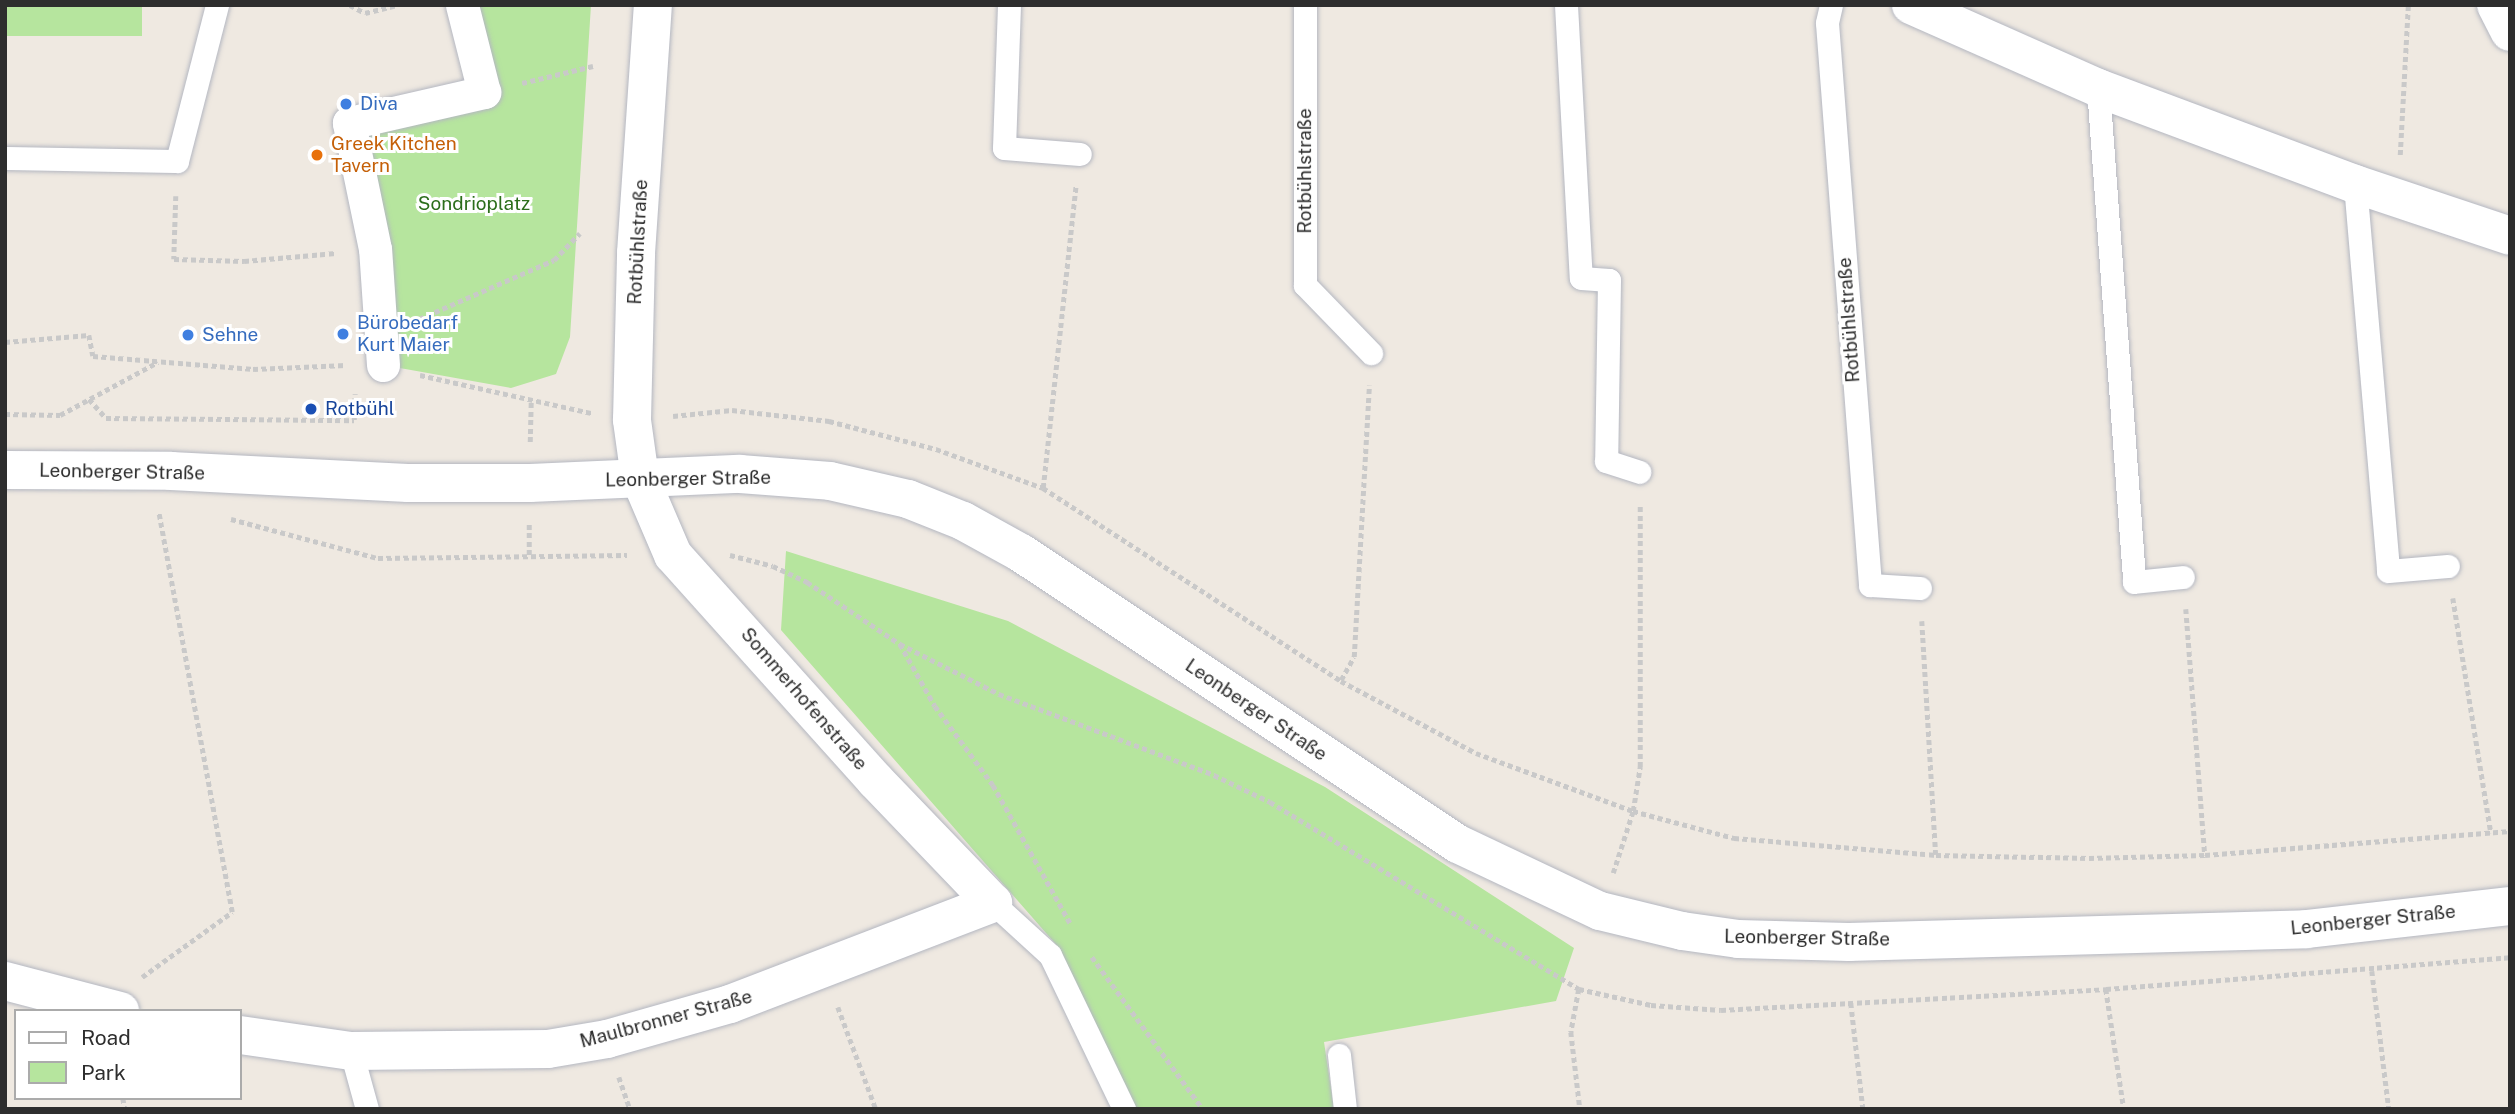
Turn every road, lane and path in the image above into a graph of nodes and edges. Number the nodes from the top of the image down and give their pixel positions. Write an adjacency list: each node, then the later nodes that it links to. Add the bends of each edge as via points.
1 (217, 5): 19 (lane)
2 (350, 5): 3 (path, via 365,13)
3 (397, 5)
4 (462, 5): 16 (street)
5 (653, 5): 30 (street, Rotbühlstraße, via 636,253)
6 (1009, 5): 17 (lane, via 1004,148)
7 (1305, 5): 26 (lane, Rotbühlstraße, via 1305,285)
8 (1566, 5): 32 (lane, via 1581,278 1609,280 1606,461)
9 (1831, 5): 42 (lane, Rotbühlstraße, via 1827,23 1870,585)
10 (1911, 5): 15 (street)
11 (2408, 5): 21 (path)
12 (2496, 5): 13 (street)
13 (2510, 32)
14 (593, 66): 16 (path)
15 (2098, 88): 20 (street); 41 (lane, via 2134,582)
16 (484, 92): 24 (street, via 349,123)
17 (1080, 154): 34 (path)
18 (5, 158): 19 (lane)
19 (177, 161): 24 (path, via 174,259 244,261)
20 (2356, 184): 21 (street); 40 (lane, via 2388,571)
21 (2395, 197): 23 (street)
22 (580, 233): 27 (path, via 554,260 438,308)
23 (2510, 236)
24 (375, 249): 27 (street)
25 (5, 342): 28 (path, via 89,335 93,356 159,361)
26 (1371, 353): 44 (path, via 1354,657)
27 (373, 361): 28 (path, via 354,420 106,418)
28 (89, 399): 29 (path, via 60,415)
29 (5, 414)
30 (632, 420): 33 (street, Rotbühlstraße); 34 (path, via 732,410 829,421 936,449)
31 (5, 470): 33 (street, Leonberger Straße, via 171,471 408,483)
32 (1639, 472): 45 (path, via 1640,767)
33 (640, 478): 39 (street, Sommerhofenstraße); 52 (street, Leonberger Straße, via 740,474 830,481 908,499 963,521 1021,553 1458,844)
34 (1043, 488): 44 (path)
35 (145, 513): 36 (path)
36 (159, 513): 37 (path); 61 (path, via 232,912 143,974)
37 (172, 513)
38 (223, 516): 39 (path, via 335,550 378,558)
39 (673, 555): 43 (path, via 734,555 773,566 807,582); 50 (street, Sommerhofenstraße, via 875,780)
40 (2448, 566): 47 (path)
41 (2183, 577): 49 (path)
42 (1920, 588): 48 (path)
43 (900, 644): 53 (path, via 935,706 993,785); 59 (path, via 999,694 1214,775 1270,802)
44 (1341, 681): 45 (path, via 1476,753)
45 (1633, 811): 48 (path, via 1734,838); 52 (path)
46 (2510, 831): 47 (path)
47 (2491, 833): 49 (path)
48 (1936, 855): 49 (path)
49 (2205, 855)
50 (993, 903): 57 (street, Maulbronner Straße); 68 (lane, via 1050,955)
51 (2510, 906): 52 (street, Leonberger Straße, via 2307,929 1849,942 1738,939)
52 (1600, 911)
53 (1072, 927)
54 (1087, 949): 69 (path)
55 (2510, 957): 56 (path)
56 (2372, 970): 60 (path); 74 (path)
57 (823, 971): 64 (street, Maulbronner Straße, via 730,1004 607,1039 548,1049); 67 (path)
58 (5, 981): 61 (street)
59 (1579, 989): 62 (path, via 1651,1006 1721,1010); 71 (path, via 1571,1032)
60 (2106, 989): 62 (path); 73 (path)
61 (130, 998)
62 (1851, 1003): 72 (path)
63 (242, 1035): 64 (street, Maulbronner Straße)
64 (351, 1051): 66 (lane)
65 (1339, 1055): 70 (lane)
66 (367, 1109)
67 (876, 1109)
68 (1124, 1109)
69 (1203, 1109)
70 (1345, 1109)
71 (1580, 1109)
72 (1863, 1109)
73 (2124, 1109)
74 (2389, 1109)

